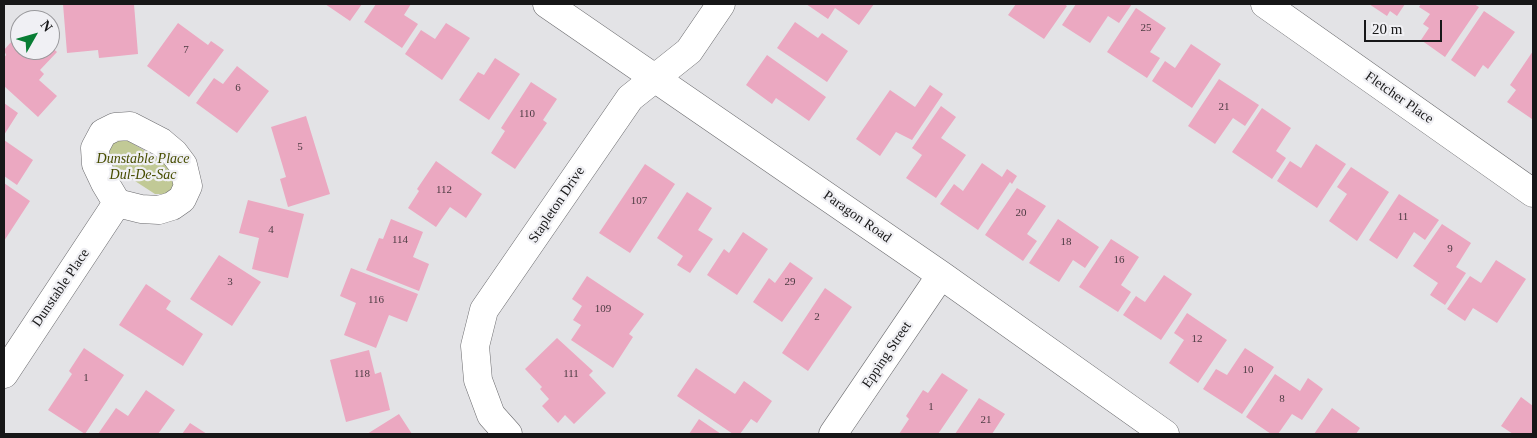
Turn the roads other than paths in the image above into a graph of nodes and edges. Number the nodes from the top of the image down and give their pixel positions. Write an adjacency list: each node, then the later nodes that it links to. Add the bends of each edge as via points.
1 (546, 4): 4 (street, Paragon Road)
2 (721, 4): 4 (street, Stapleton Drive, via 689,51)
3 (1265, 4): 5 (street, Fletcher Place)
4 (655, 79): 7 (street, Paragon Road); 9 (street, Stapleton Drive, via 630,98 484,310 475,346 478,380 491,415)
5 (1533, 192)
6 (117, 203): 8 (street, Dunstable Place)
7 (941, 275): 10 (street, Epping Street); 11 (street, Paragon Road)
8 (4, 374)
9 (508, 434)
10 (833, 434)
11 (1165, 434)

